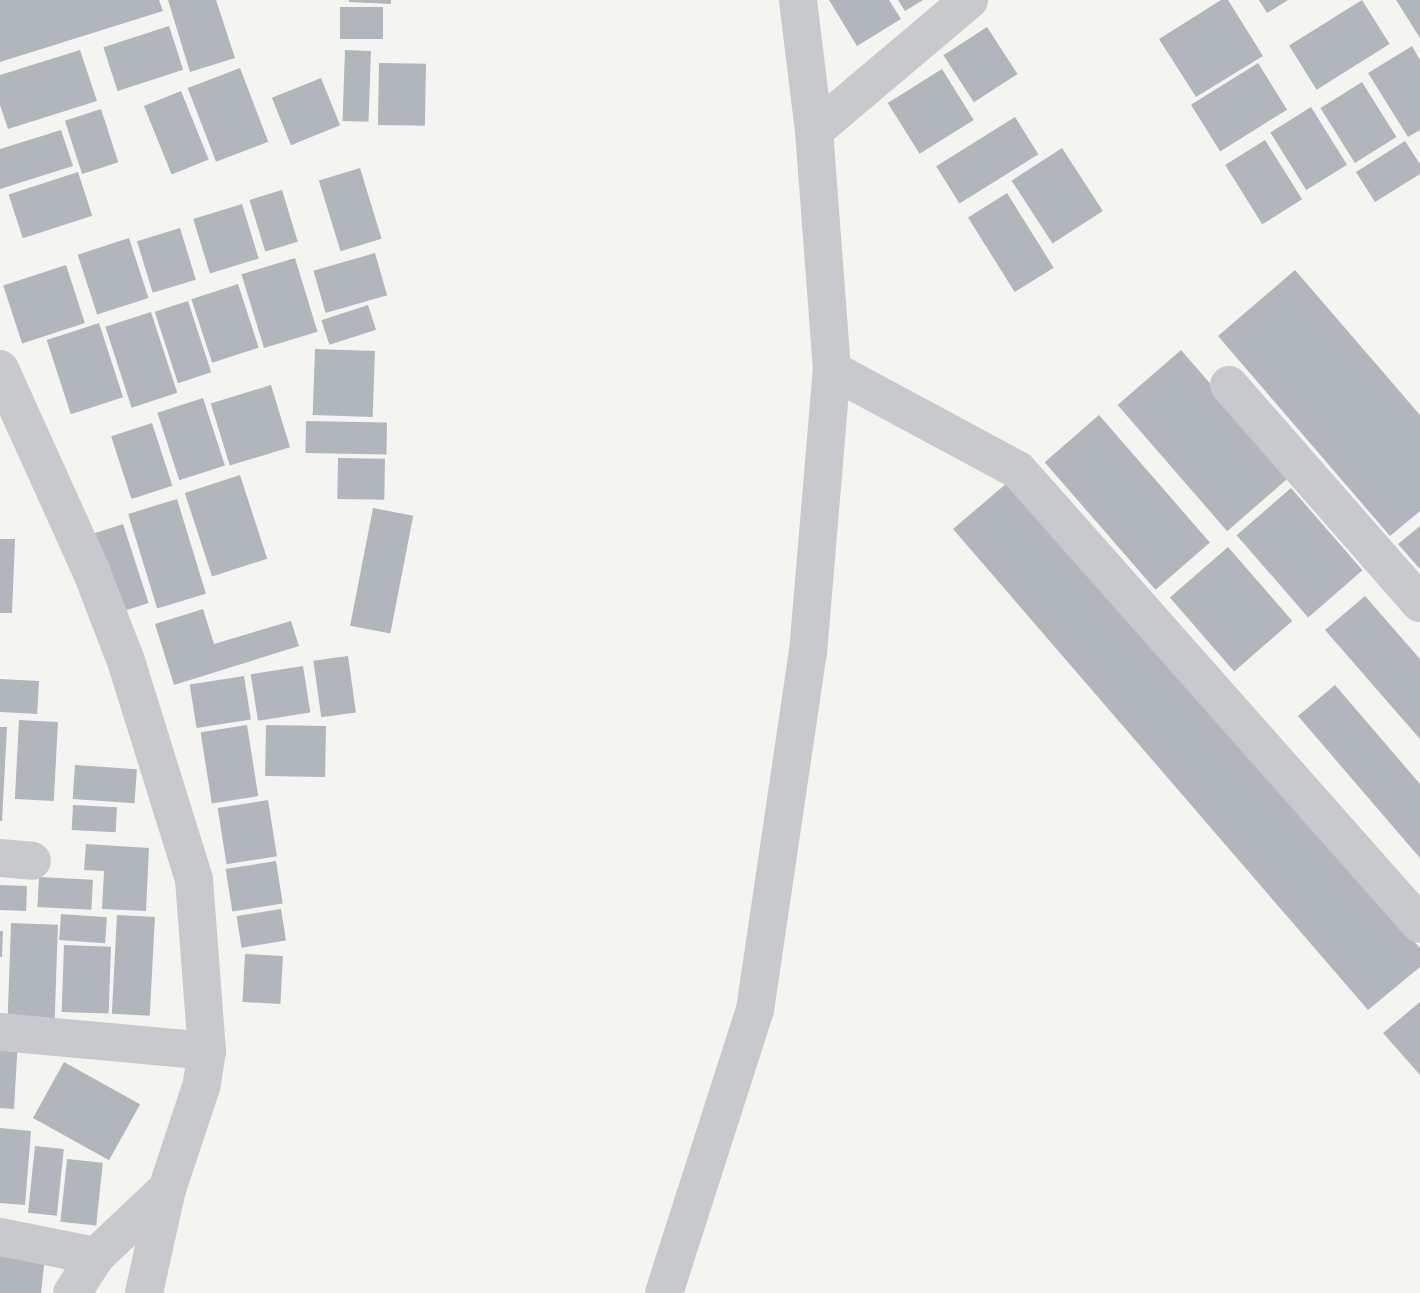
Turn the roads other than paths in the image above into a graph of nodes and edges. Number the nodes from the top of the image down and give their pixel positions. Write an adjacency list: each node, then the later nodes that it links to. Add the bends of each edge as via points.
1 (798, 0): 3 (street)
2 (970, 0): 3 (street)
3 (814, 131): 5 (street)
4 (0, 369): 10 (street, via 92,573 155,750 194,879)
5 (832, 370): 8 (street, via 1018,470); 16 (street, via 808,653 755,1010)
6 (1229, 385): 7 (street)
7 (1420, 603)
8 (1420, 924)
9 (0, 1032): 10 (street)
10 (207, 1052): 11 (street, via 201,1087)
11 (167, 1189): 13 (street); 15 (street)
12 (0, 1237): 13 (street)
13 (96, 1256): 14 (street)
14 (72, 1293)
15 (144, 1293)
16 (664, 1293)

